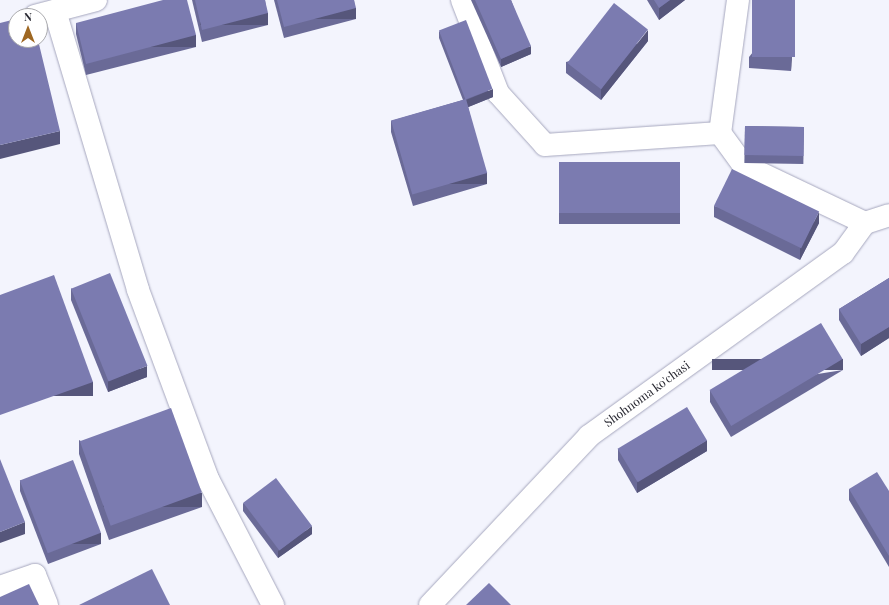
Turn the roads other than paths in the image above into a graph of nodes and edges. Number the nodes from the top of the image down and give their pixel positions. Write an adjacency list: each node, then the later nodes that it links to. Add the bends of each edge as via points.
1 (96, 0): 4 (street)
2 (462, 0): 6 (street, via 498,93 546,145)
3 (738, 0): 6 (street)
4 (48, 13)
5 (48, 23): 11 (street, via 138,290 208,479)
6 (720, 133): 8 (street, via 743,165)
7 (889, 215): 8 (street)
8 (865, 223): 12 (street, Shohnoma ko'chasi, via 843,253 588,436)
9 (0, 587): 10 (street, via 35,575)
10 (48, 605)
11 (273, 605)
12 (430, 605)

